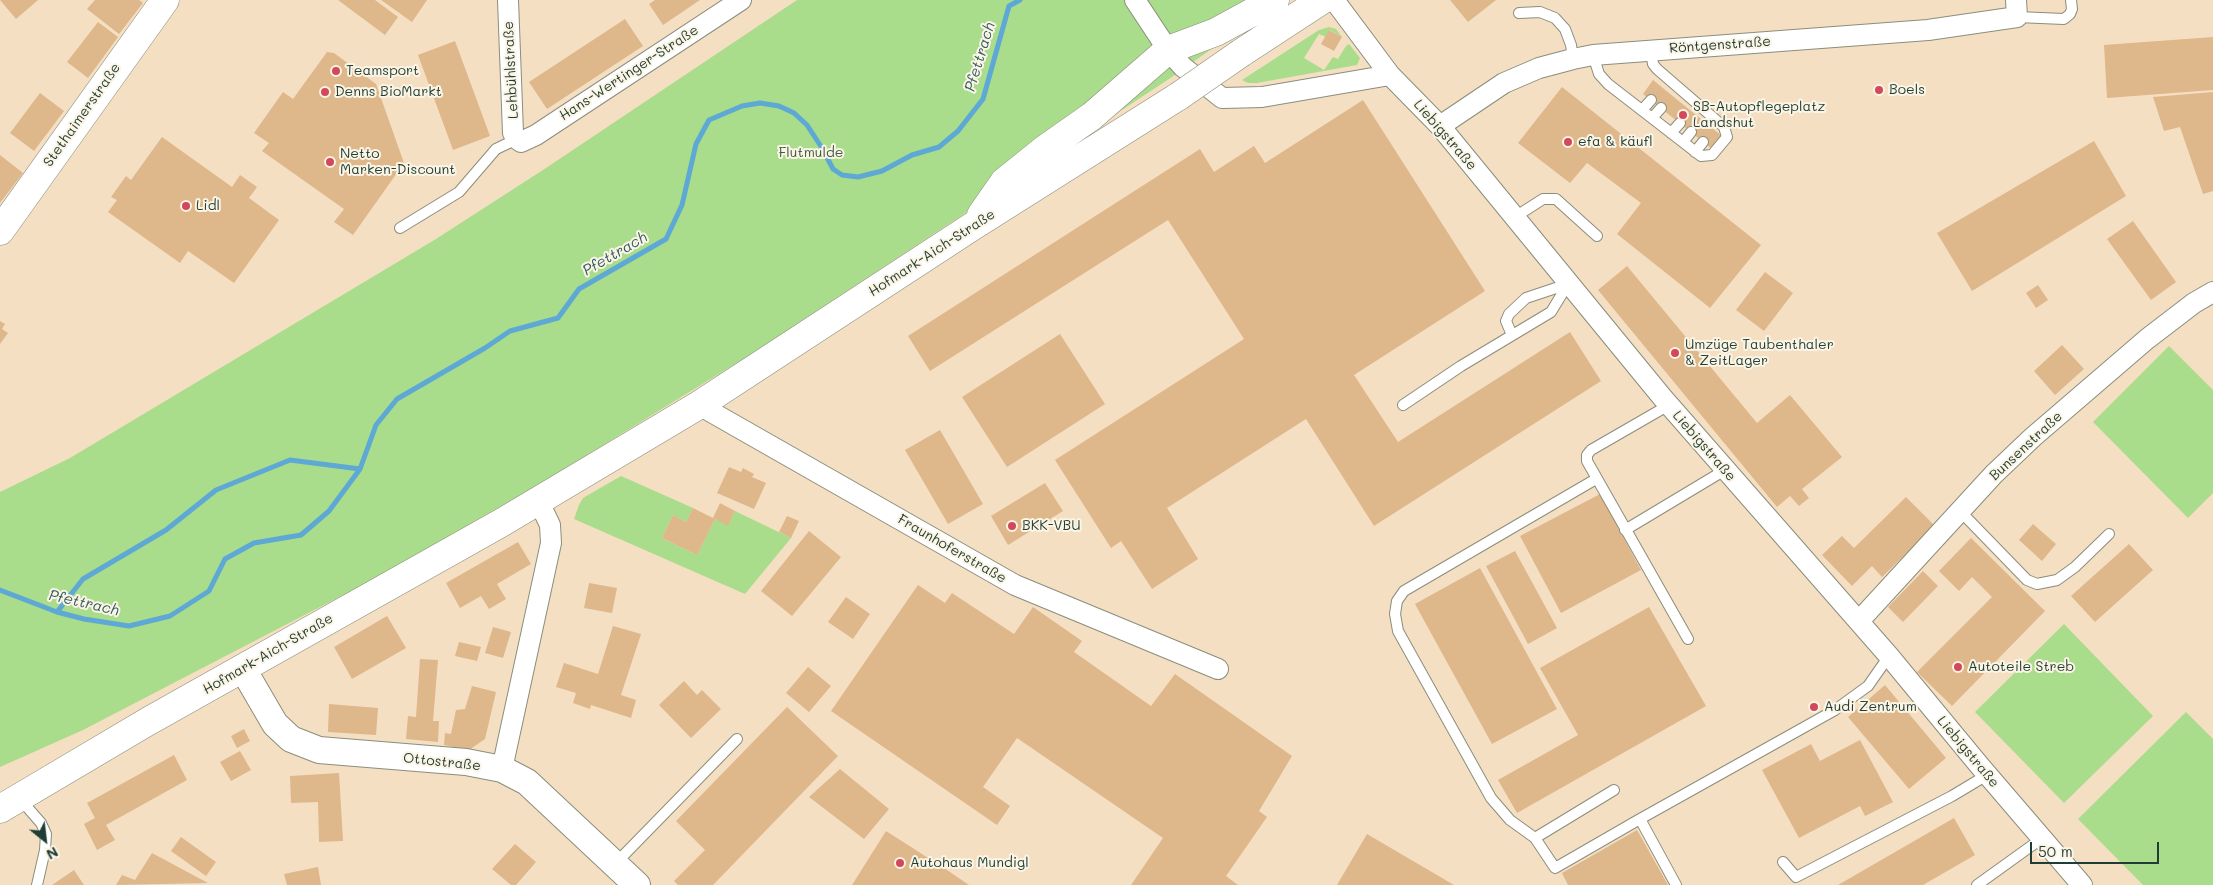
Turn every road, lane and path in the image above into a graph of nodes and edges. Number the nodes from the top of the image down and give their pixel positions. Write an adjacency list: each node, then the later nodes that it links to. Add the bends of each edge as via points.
1 (508, 0): 24 (street, Lehbühlstraße, via 514,133)
2 (741, 0): 24 (street, Hans-Wertinger-Straße, via 536,135 521,142)
3 (1135, 0): 11 (street)
4 (1275, 0): 11 (main road, via 1216,32)
5 (1322, 0): 29 (main road, Hofmark-Aich-Straße, bridge)
6 (1334, 0): 15 (street, Liebigstraße)
7 (2071, 0): 9 (lane, via 2072,9 2064,18)
8 (163, 1): 31 (main road, Stethaimerstraße)
9 (2016, 9): 12 (street, Röntgenstraße, via 1928,30)
10 (1519, 13): 14 (lane, via 1540,12 1555,18 1565,29)
11 (1168, 50): 15 (street, via 1183,67 1222,98 1262,97); 29 (main road, via 1092,116 1004,182)
12 (1651, 50): 13 (street, Röntgenstraße); 27 (lane, via 1653,64 1665,83 1727,132 1727,137 1712,155 1701,156)
13 (1593, 55): 14 (street, Röntgenstraße); 18 (lane, via 1599,74)
14 (1573, 59): 21 (street, Röntgenstraße, via 1539,68 1504,83)
15 (1390, 75): 21 (street, Liebigstraße)
16 (1650, 100): 18 (lane)
17 (1661, 108): 19 (lane)
18 (1642, 110): 19 (lane)
19 (1652, 118): 23 (lane)
20 (1680, 123): 23 (lane)
21 (1440, 126): 28 (street, Liebigstraße)
22 (1691, 132): 25 (lane)
23 (1671, 133): 25 (lane)
24 (517, 139): 30 (lane, via 496,149 459,192)
25 (1683, 142): 27 (lane)
26 (1703, 142): 27 (lane)
27 (1695, 152)
28 (1515, 217): 32 (lane, via 1543,199 1556,199); 33 (street, Liebigstraße)
29 (973, 226): 36 (main road, Hofmark-Aich-Straße)
30 (400, 228)
31 (0, 231)
32 (1597, 236)
33 (1568, 284): 35 (lane, via 1552,312); 35 (lane, via 1526,298 1506,321); 38 (street, Liebigstraße)
34 (2213, 292): 42 (street, Bunsenstraße, via 2147,339 2033,437)
35 (1512, 335): 37 (lane)
36 (699, 405): 41 (main road, Hofmark-Aich-Straße); 49 (street, Fraunhoferstraße, via 1015,585)
37 (1403, 405)
38 (1668, 405): 39 (street, Liebigstraße); 40 (lane, via 1590,450 1587,461)
39 (1725, 470): 43 (lane); 45 (street, Liebigstraße)
40 (1596, 479): 43 (lane); 56 (lane, via 1404,591 1397,601 1398,631 1491,798 1510,820)
41 (538, 500): 48 (main road, Hofmark-Aich-Straße); 51 (street, via 550,525 551,543)
42 (1960, 511): 44 (lane, via 2027,580 2037,584 2057,580); 45 (street, Bunsenstraße)
43 (1625, 530): 46 (lane)
44 (2109, 534)
45 (1859, 622): 47 (street, Liebigstraße)
46 (1688, 639)
47 (1889, 656): 52 (street, Liebigstraße); 55 (lane, via 1868,686 1835,710)
48 (243, 668): 51 (street, Ottostraße, via 275,724 291,739 319,750 466,762); 54 (main road, Hofmark-Aich-Straße)
49 (1218, 669)
50 (737, 739): 59 (lane)
51 (502, 769): 59 (street, Ottostraße, via 527,782)
52 (1987, 775): 57 (street, Liebigstraße); 58 (lane, via 1796,877)
53 (1614, 790): 56 (lane)
54 (10, 803): 60 (lane, via 46,834)
55 (1640, 819): 56 (lane, via 1555,868); 62 (lane)
56 (1535, 838)
57 (2041, 839): 63 (lane); 64 (street, Liebigstraße)
58 (1784, 862)
59 (614, 864): 61 (street, Ottostraße)
60 (37, 885)
61 (637, 885)
62 (1676, 885)
63 (1977, 885)
64 (2082, 885)

